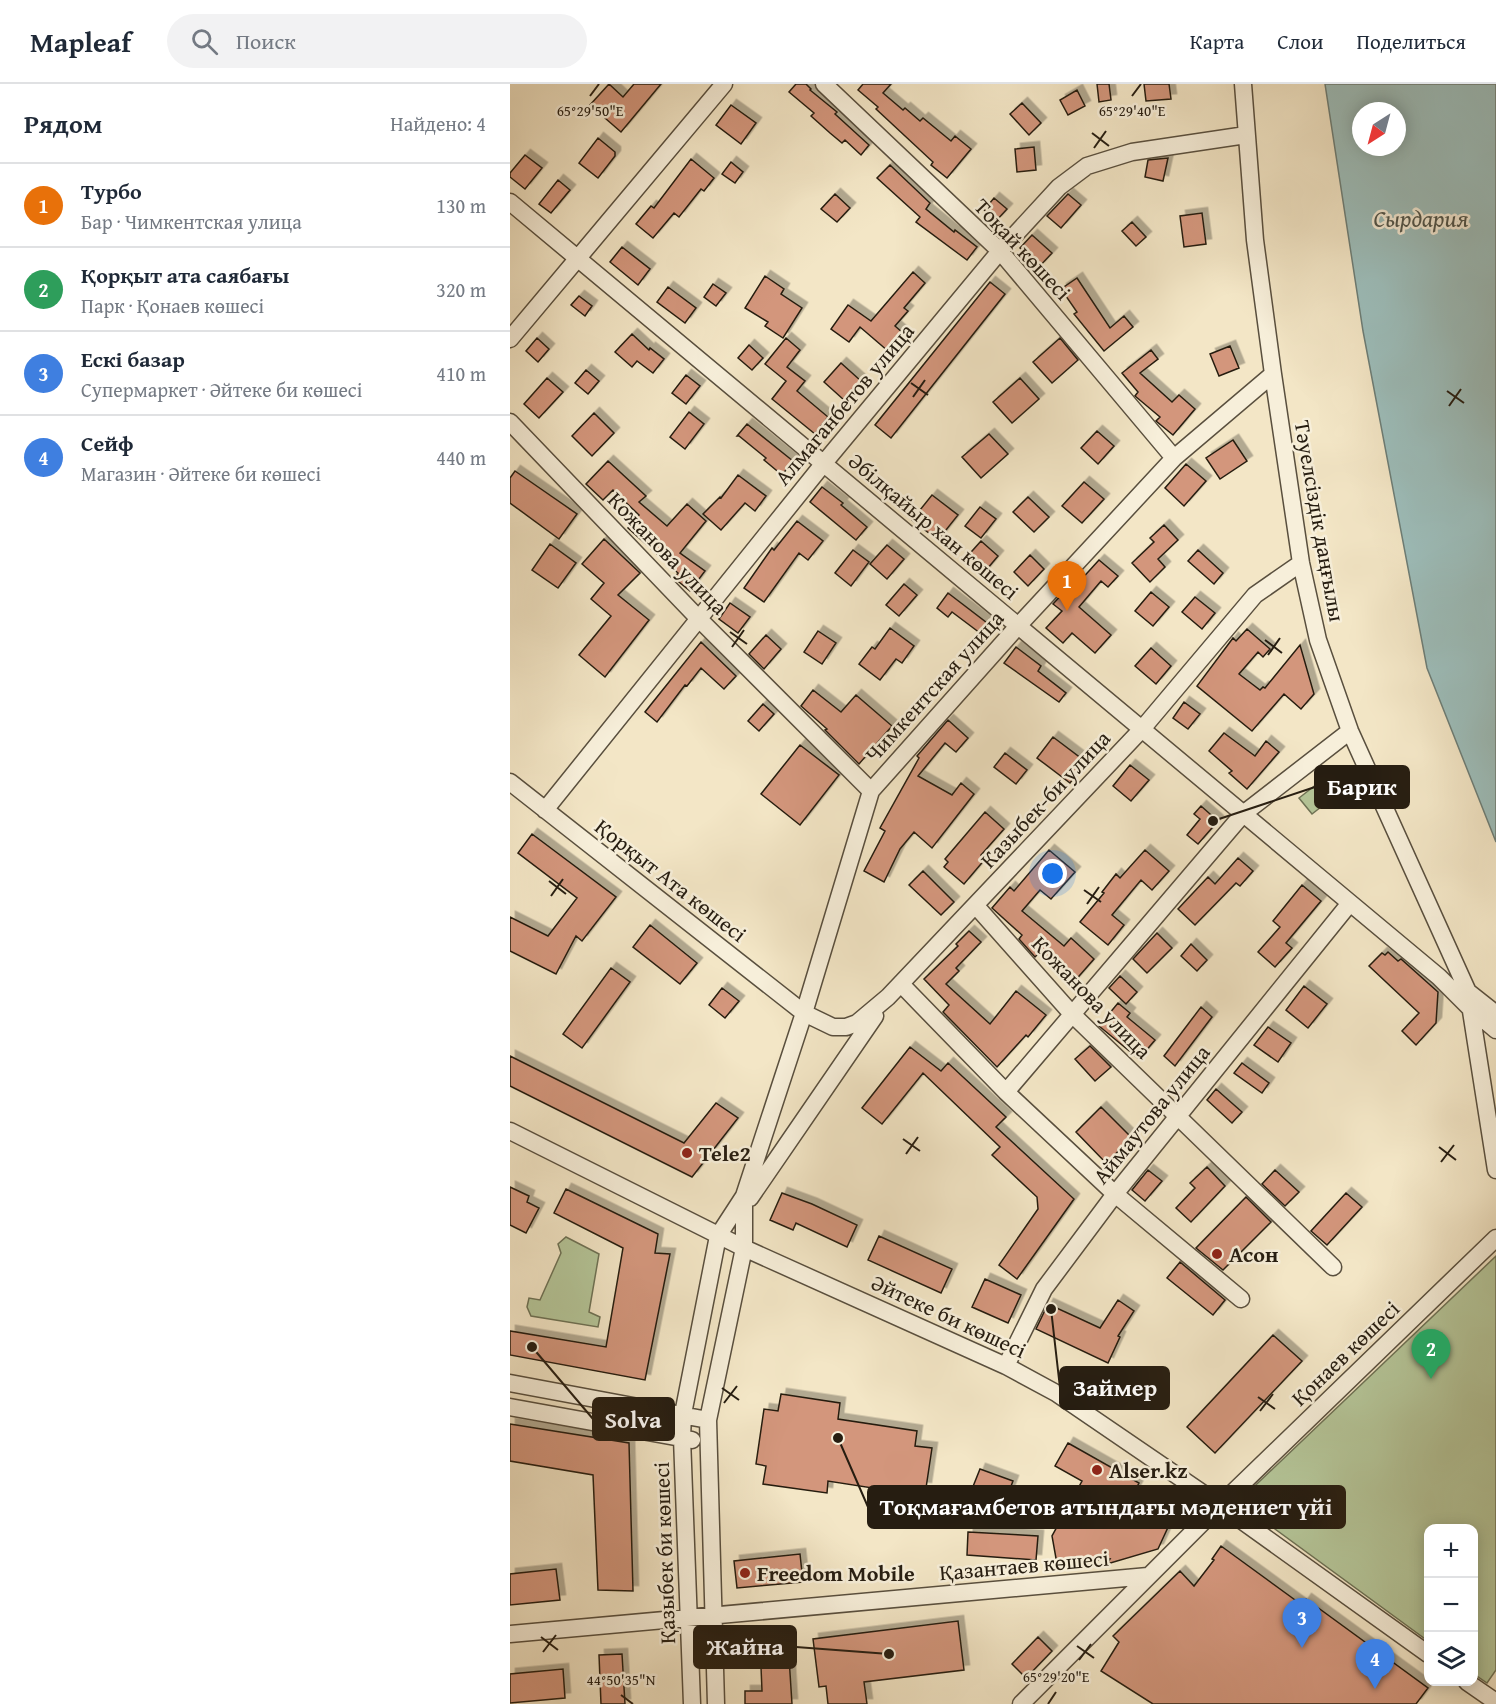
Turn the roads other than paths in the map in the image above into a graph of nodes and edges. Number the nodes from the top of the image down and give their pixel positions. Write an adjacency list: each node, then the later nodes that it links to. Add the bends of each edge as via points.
1 (724, 84): 7 (street)
2 (824, 84): 6 (street, Тоқай көшесі)
3 (1243, 84): 4 (street, Тәуелсіздік даңғылы)
4 (1246, 135): 6 (street, Алмаганбетов улица, via 1132,152 1087,165 1059,187); 9 (street, Тәуелсіздік даңғылы)
5 (510, 202): 7 (street, Әбілқайыр хан көшесі)
6 (1000, 251): 11 (street, Тоқай көшесі); 12 (street, Алмаганбетов улица)
7 (578, 258): 8 (street); 12 (street, Әбілқайыр хан көшесі)
8 (510, 339)
9 (1273, 374): 11 (street, Чимкентская улица); 13 (street, Тәуелсіздік даңғылы)
10 (510, 422): 14 (street, Кожанова улица)
11 (1173, 458): 15 (street, Чимкентская улица)
12 (824, 463): 14 (street, Алмаганбетов улица); 15 (street, Әбілқайыр хан көшесі)
13 (1301, 563): 16 (street, Казыбек-би улица, via 1255,595); 17 (street, Тәуелсіздік даңғылы, via 1318,640)
14 (698, 618): 19 (street, Кожанова улица); 20 (street, Алмаганбетов улица)
15 (1018, 626): 16 (street, Әбілқайыр хан көшесі); 19 (street, Чимкентская улица)
16 (1142, 729): 21 (street, Әбілқайыр хан көшесі); 23 (street, Казыбек-би улица)
17 (1350, 731): 21 (street); 26 (street, Тәуелсіздік даңғылы)
18 (510, 782): 20 (street, Қорқыт Ата көшесі)
19 (871, 790): 29 (street, Чимкентская улица)
20 (545, 810): 29 (street, Қорқыт Ата көшесі)
21 (1243, 814): 22 (street, Әбілқайыр хан көшесі); 30 (street)
22 (1350, 903): 24 (street, Әбілқайыр хан көшесі); 34 (street, Аймаутова улица)
23 (975, 906): 25 (street, Казыбек-би улица); 30 (street, Кожанова улица)
24 (1439, 977): 26 (street); 28 (street)
25 (901, 984): 27 (street, Казыбек-би улица); 33 (street)
26 (1468, 992): 28 (street, Тәуелсіздік даңғылы); 31 (street)
27 (888, 997): 29 (street, Казыбек-би улица, via 857,1023 846,1027 833,1027); 38 (street)
28 (1472, 1009): 32 (street); 36 (street, Тәуелсіздік даңғылы)
29 (804, 1013): 38 (street, Қазыбек би көшесі)
30 (1072, 1014): 33 (street); 34 (street, Кожанова улица)
31 (1496, 1014)
32 (1496, 1030)
33 (1006, 1092): 37 (street)
34 (1178, 1115): 37 (street, Аймаутова улица); 42 (street, Кожанова улица)
35 (510, 1131): 39 (street, Әйтеке би көшесі)
36 (1496, 1170)
37 (1115, 1194): 43 (street); 44 (street, Аймаутова улица, via 1044,1289)
38 (744, 1201): 39 (street, Қазыбек би көшесі); 41 (street, Қазыбек би көшесі)
39 (718, 1236): 41 (street, Әйтеке би көшесі); 47 (street, Қазыбек би көшесі)
40 (1496, 1238): 51 (street, Қонаев көшесі)
41 (744, 1248): 44 (street, Әйтеке би көшесі); 48 (street, Қазыбек би көшесі)
42 (1334, 1267)
43 (1241, 1299)
44 (1006, 1366): 51 (street, Әйтеке би көшесі, via 1056,1393)
45 (510, 1383): 47 (street)
46 (510, 1407): 49 (street)
47 (683, 1414): 48 (street); 49 (street, Қазыбек би көшесі)
48 (708, 1420): 50 (street, Қазыбек би көшесі)
49 (682, 1438): 50 (street); 54 (street, Қазыбек би көшесі)
50 (707, 1443): 53 (street, Қазыбек би көшесі)
51 (1220, 1505): 52 (street, Қонаев көшесі); 56 (street, Әйтеке би көшесі)
52 (1148, 1576): 53 (street, Қазантаев көшесі); 61 (street, Қонаев көшесі)
53 (712, 1615): 54 (street, Қазантаев көшесі); 60 (street, Қазыбек би көшесі)
54 (688, 1616): 55 (street, Қазантаев көшесі); 59 (street, Қазыбек би көшесі)
55 (510, 1634)
56 (1424, 1651)
57 (1473, 1686): 58 (street)
58 (1496, 1702)
59 (692, 1704)
60 (716, 1704)
61 (1021, 1704)

